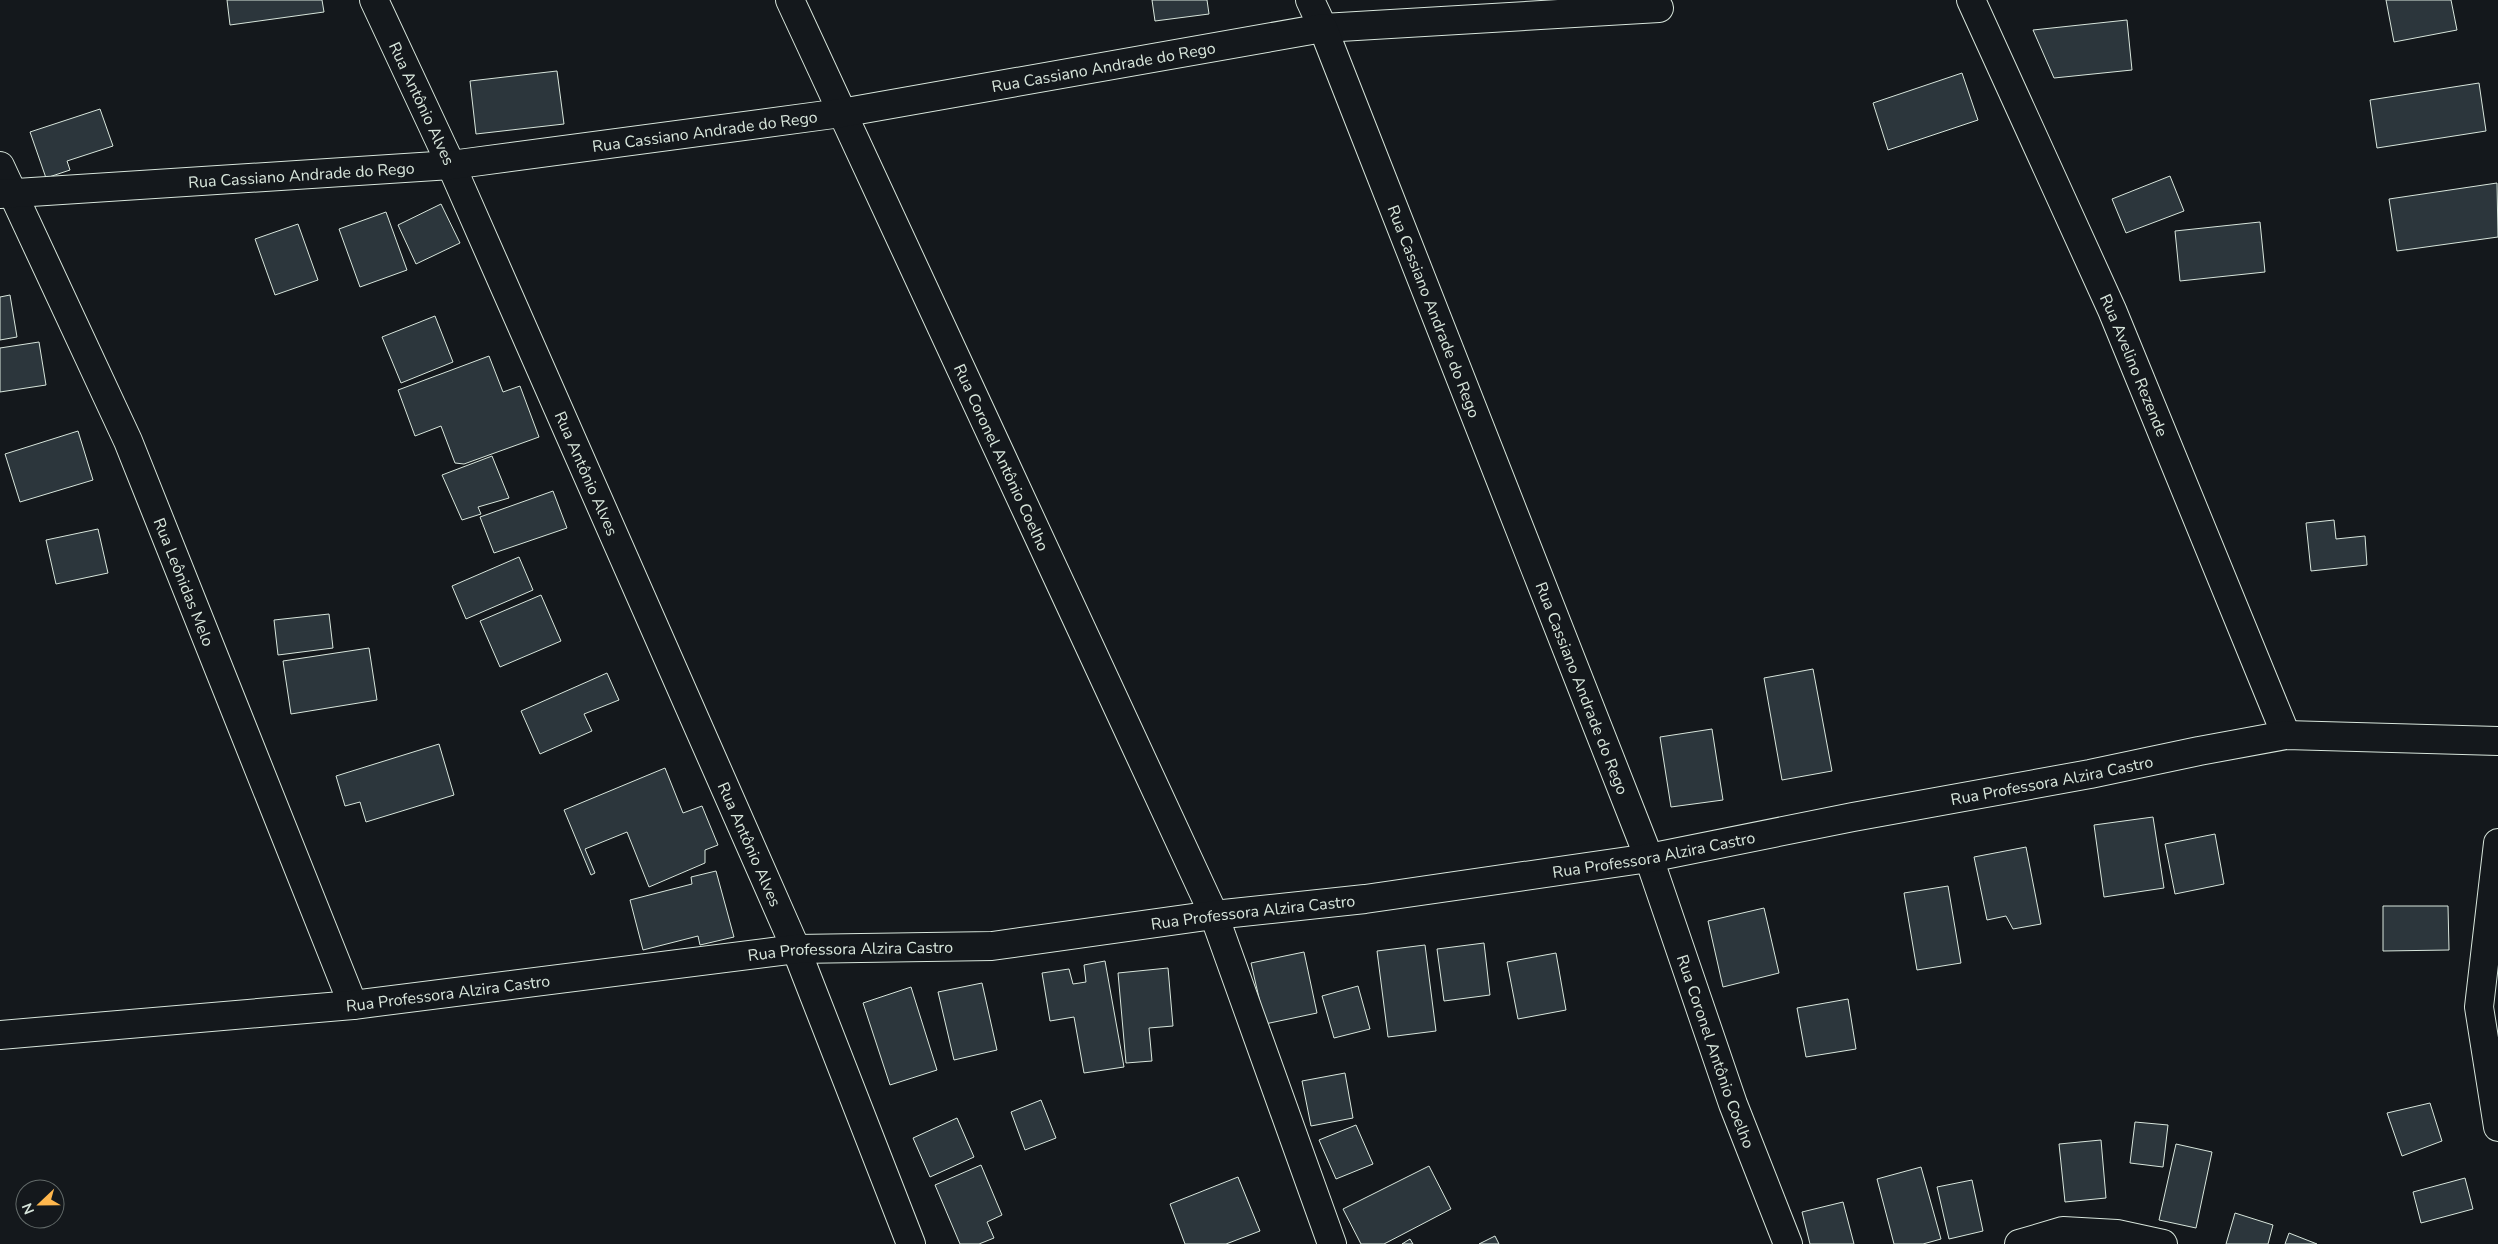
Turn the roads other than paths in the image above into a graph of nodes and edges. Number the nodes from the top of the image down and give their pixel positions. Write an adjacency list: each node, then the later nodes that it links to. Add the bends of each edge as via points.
1 (374, 0): 8 (street, Rua Antônio Alves)
2 (790, 0): 7 (street, Rua Coronel Antônio Coelho)
3 (1310, 0): 6 (street)
4 (1971, 0): 11 (street, Rua Avelino Rezende, via 2112,310)
5 (1659, 8): 6 (street)
6 (1323, 28): 7 (street, Rua Cassiano Andrade do Rego); 14 (street, Rua Cassiano Andrade do Rego)
7 (841, 113): 8 (street, Rua Cassiano Andrade do Rego); 15 (street, Rua Coronel Antônio Coelho)
8 (451, 165): 10 (street, Rua Cassiano Andrade do Rego); 16 (street, Rua Antônio Alves)
9 (0, 166): 10 (street, Rua Leônidas Melo)
10 (6, 194): 17 (street, Rua Leônidas Melo, via 128,441)
11 (2286, 735): 12 (street, Rua Professora Alzira Castro); 14 (street, Rua Professora Alzira Castro)
12 (2498, 742)
13 (2498, 843): 19 (street, via 2479,1007)
14 (1649, 858): 15 (street, Rua Professora Alzira Castro, via 1365,899); 22 (street, Rua Coronel Antônio Coelho, via 1733,1104)
15 (1214, 915): 16 (street, Rua Professora Alzira Castro, via 992,946); 21 (street, Rua Coronel Antônio Coelho)
16 (796, 949): 17 (street, Rua Professora Alzira Castro); 20 (street, Rua Antônio Alves)
17 (354, 1005): 18 (street, Rua Professora Alzira Castro)
18 (0, 1035)
19 (2498, 1128)
20 (911, 1244)
21 (1332, 1244)
22 (1788, 1244)
23 (2019, 1244): 24 (street, via 2063,1231 2117,1234)
24 (2163, 1244)

